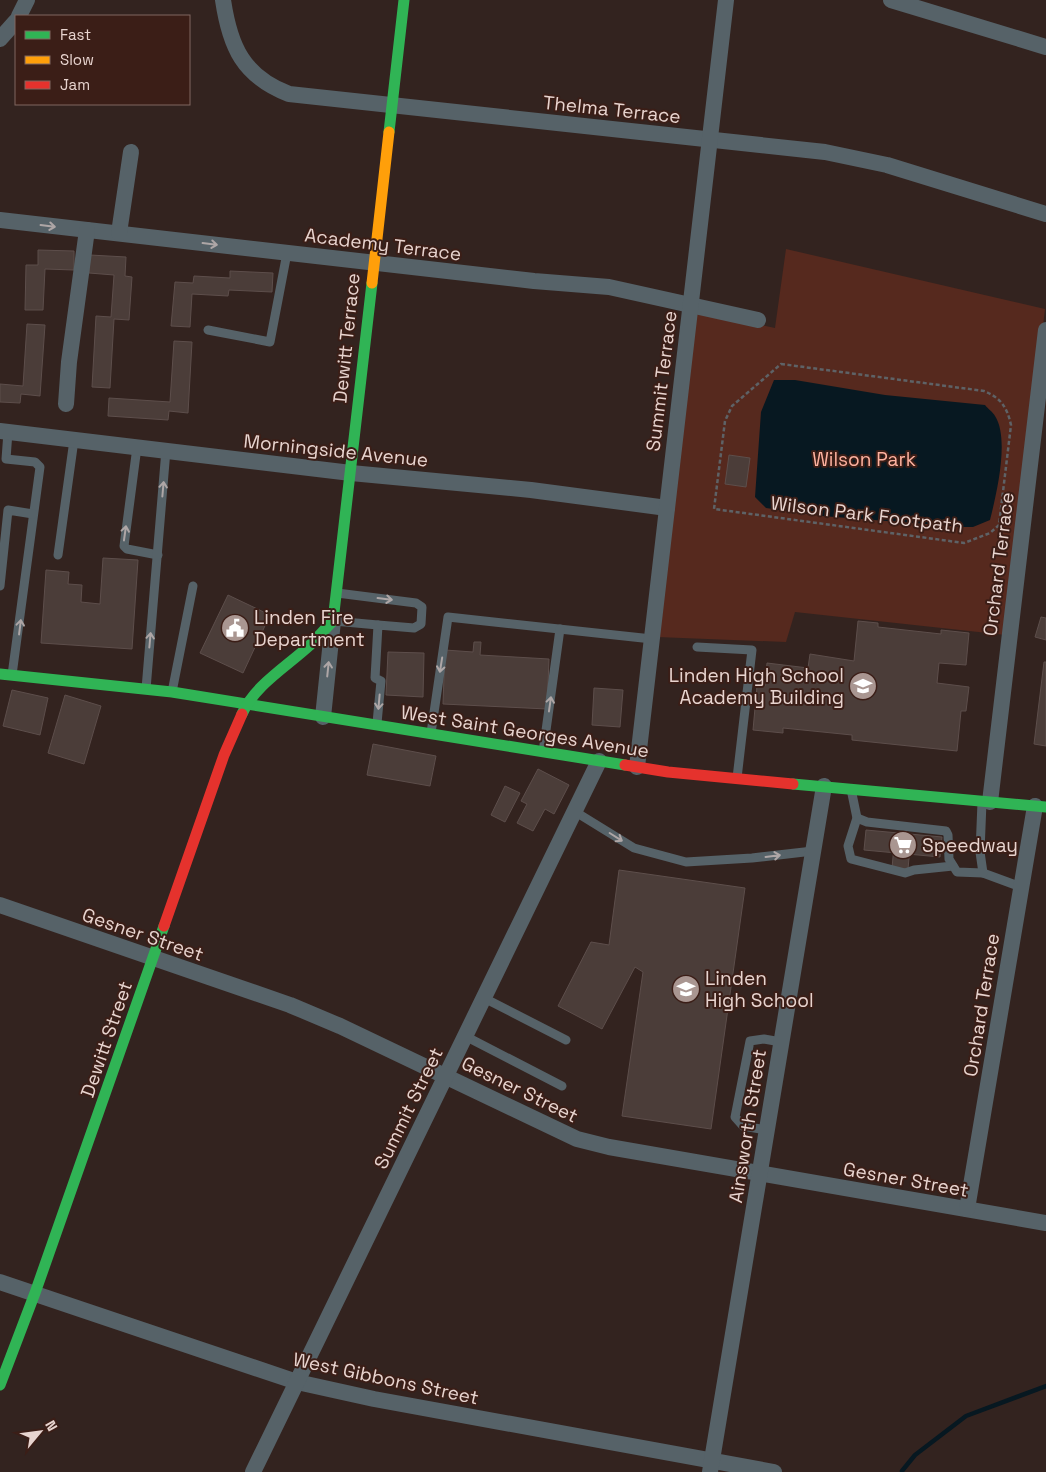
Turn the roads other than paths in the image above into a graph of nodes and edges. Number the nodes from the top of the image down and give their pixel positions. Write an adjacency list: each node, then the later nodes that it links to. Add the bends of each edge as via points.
1 (27, 0): 6 (street)
2 (223, 0): 10 (street, Thelma Terrace, via 238,52 251,72 268,86 289,94)
3 (404, 0): 10 (street, Dewitt Terrace)
4 (726, 0): 11 (street, Summit Terrace)
5 (891, 0): 9 (street)
6 (20, 15)
7 (15, 22): 8 (street)
8 (0, 39)
9 (1046, 47)
10 (392, 106): 11 (street, Thelma Terrace); 18 (street, Dewitt Terrace)
11 (710, 140): 13 (street, Thelma Terrace, via 825,152 887,165); 19 (street, Summit Terrace)
12 (131, 152): 16 (street)
13 (1046, 214)
14 (0, 220): 15 (street, Academy Terrace, one-way to 15)
15 (87, 230): 16 (street, Academy Terrace); 23 (street)
16 (119, 233): 17 (street, Academy Terrace, one-way to 17)
17 (287, 253): 18 (street, Academy Terrace); 21 (lane, via 270,342)
18 (374, 263): 19 (street, Academy Terrace, via 609,287); 30 (street, Dewitt Terrace)
19 (690, 306): 20 (street, Academy Terrace); 31 (street, Summit Terrace)
20 (758, 320)
21 (208, 330)
22 (1046, 330): 24 (street, Orchard Terrace)
23 (66, 404)
24 (1041, 409): 57 (street, Orchard Terrace)
25 (4, 431): 26 (street, Morningside Avenue); 29 (lane)
26 (74, 440): 27 (street, Morningside Avenue); 34 (lane)
27 (137, 447): 28 (street, Morningside Avenue); 33 (lane, one-way to 27, via 124,546)
28 (166, 450): 30 (street, Morningside Avenue); 33 (lane, one-way to 28)
29 (3, 459): 32 (lane, via 35,462 40,467)
30 (350, 473): 31 (street, Morningside Avenue, via 531,490); 37 (street, Dewitt Terrace)
31 (667, 508): 41 (street, Summit Terrace)
32 (33, 514): 35 (lane, via 8,510); 44 (lane, one-way to 32)
33 (158, 555): 45 (lane, one-way to 33)
34 (58, 556)
35 (0, 586)
36 (193, 586): 46 (lane)
37 (337, 593): 38 (street, Dewitt Terrace); 39 (lane, one-way to 39, via 416,603 422,607 421,624 414,628)
38 (333, 621): 39 (lane); 47 (street); 48 (street, Dewitt Terrace, one-way to 38)
39 (378, 625): 49 (lane, one-way to 49, via 375,678 381,681)
40 (560, 629): 41 (lane); 50 (lane, one-way to 50, via 448,616); 51 (lane, one-way to 40)
41 (652, 639): 53 (street, Summit Terrace)
42 (697, 647): 54 (lane, via 752,650)
43 (0, 674): 44 (street, West Saint Georges Avenue)
44 (12, 675): 45 (street, West Saint Georges Avenue)
45 (146, 689): 46 (street, West Saint Georges Avenue)
46 (172, 692): 47 (street, West Saint Georges Avenue)
47 (246, 705): 48 (street, West Saint Georges Avenue); 66 (street, Dewitt Street, via 224,754)
48 (323, 717): 49 (street, West Saint Georges Avenue)
49 (377, 726): 50 (street, West Saint Georges Avenue)
50 (430, 734): 51 (street, West Saint Georges Avenue)
51 (543, 752): 52 (street, West Saint Georges Avenue)
52 (599, 761): 53 (street, West Saint Georges Avenue); 59 (street, Summit Street)
53 (637, 767): 54 (street, West Saint Georges Avenue)
54 (737, 778): 55 (street, West Saint Georges Avenue)
55 (824, 786): 56 (street, West Saint Georges Avenue); 61 (street, Ainsworth Street)
56 (851, 789): 57 (street, West Saint Georges Avenue); 60 (lane)
57 (986, 802): 58 (street, West Saint Georges Avenue); 63 (lane, via 980,852)
58 (1040, 807): 64 (street, Orchard Terrace)
59 (574, 811): 61 (lane, one-way to 61, via 634,848 686,862); 67 (street, Summit Street)
60 (857, 818): 62 (lane, via 946,832); 62 (lane, via 848,846 851,859 905,873)
61 (813, 851): 70 (street, Ainsworth Street)
62 (953, 866): 63 (lane, via 957,872)
63 (983, 873): 64 (lane)
64 (1021, 887): 75 (street, Orchard Terrace)
65 (0, 905): 66 (street, Gesner Street)
66 (152, 959): 71 (street, Gesner Street, via 315,1016); 78 (street, Dewitt Street)
67 (484, 998): 68 (street, Summit Street); 69 (lane)
68 (465, 1036): 71 (street, Summit Street); 72 (lane)
69 (566, 1040)
70 (781, 1042): 73 (street, Ainsworth Street); 73 (lane, via 750,1040 735,1117 743,1126)
71 (446, 1075): 74 (street, Gesner Street, via 577,1139 609,1148); 79 (street, Summit Street)
72 (562, 1086)
73 (766, 1130): 74 (street, Ainsworth Street)
74 (759, 1174): 75 (street, Gesner Street); 81 (street, Ainsworth Street)
75 (967, 1210): 76 (street, Gesner Street)
76 (1046, 1223)
77 (0, 1282): 78 (street, West Gibbons Street)
78 (35, 1293): 79 (street, West Gibbons Street); 80 (street, Dewitt Street)
79 (297, 1382): 81 (street, West Gibbons Street); 82 (street, Summit Street)
80 (0, 1385)
81 (711, 1466): 83 (street, West Gibbons Street)
82 (253, 1472)
83 (774, 1472)

